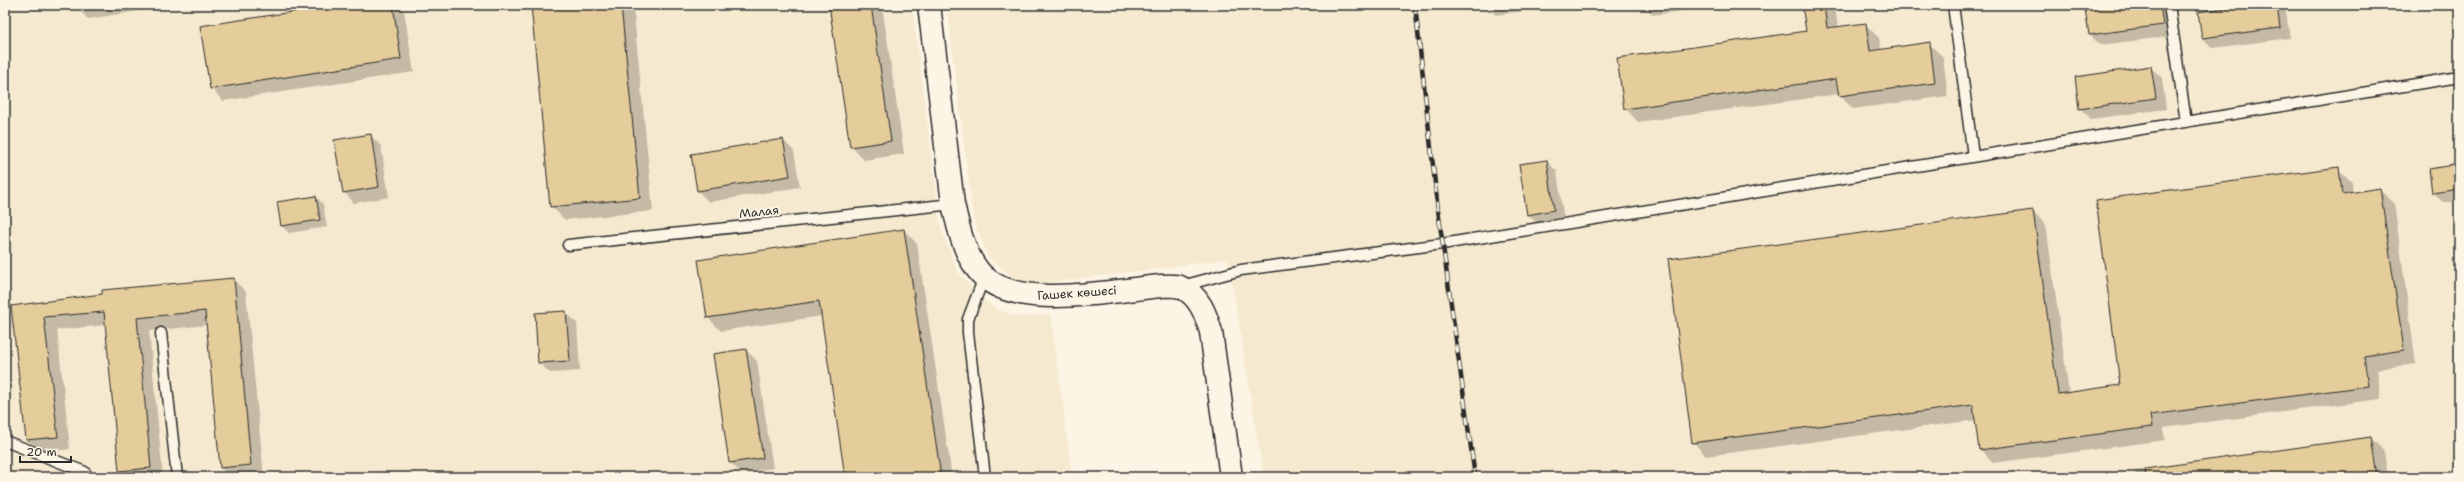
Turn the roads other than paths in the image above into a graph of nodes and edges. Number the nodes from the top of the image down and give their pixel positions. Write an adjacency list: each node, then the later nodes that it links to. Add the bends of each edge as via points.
1 (929, 5): 7 (street, Гашек көшесі)
2 (1953, 5): 6 (lane)
3 (2169, 5): 5 (lane)
4 (2459, 77): 5 (lane)
5 (2186, 122): 6 (lane)
6 (1973, 156): 10 (lane, via 1442,244 1241,270)
7 (953, 204): 8 (lane, Малая); 9 (street, Гашек көшесі, via 968,253)
8 (568, 245)
9 (984, 277): 10 (street, Гашек көшесі, via 1005,290 1044,297); 15 (lane, via 968,318 968,333)
10 (1180, 286): 16 (street, via 1204,310 1211,332)
11 (161, 333): 14 (lane)
12 (5, 441): 13 (lane, via 85,472)
13 (86, 477)
14 (177, 477)
15 (985, 477)
16 (1231, 477)

